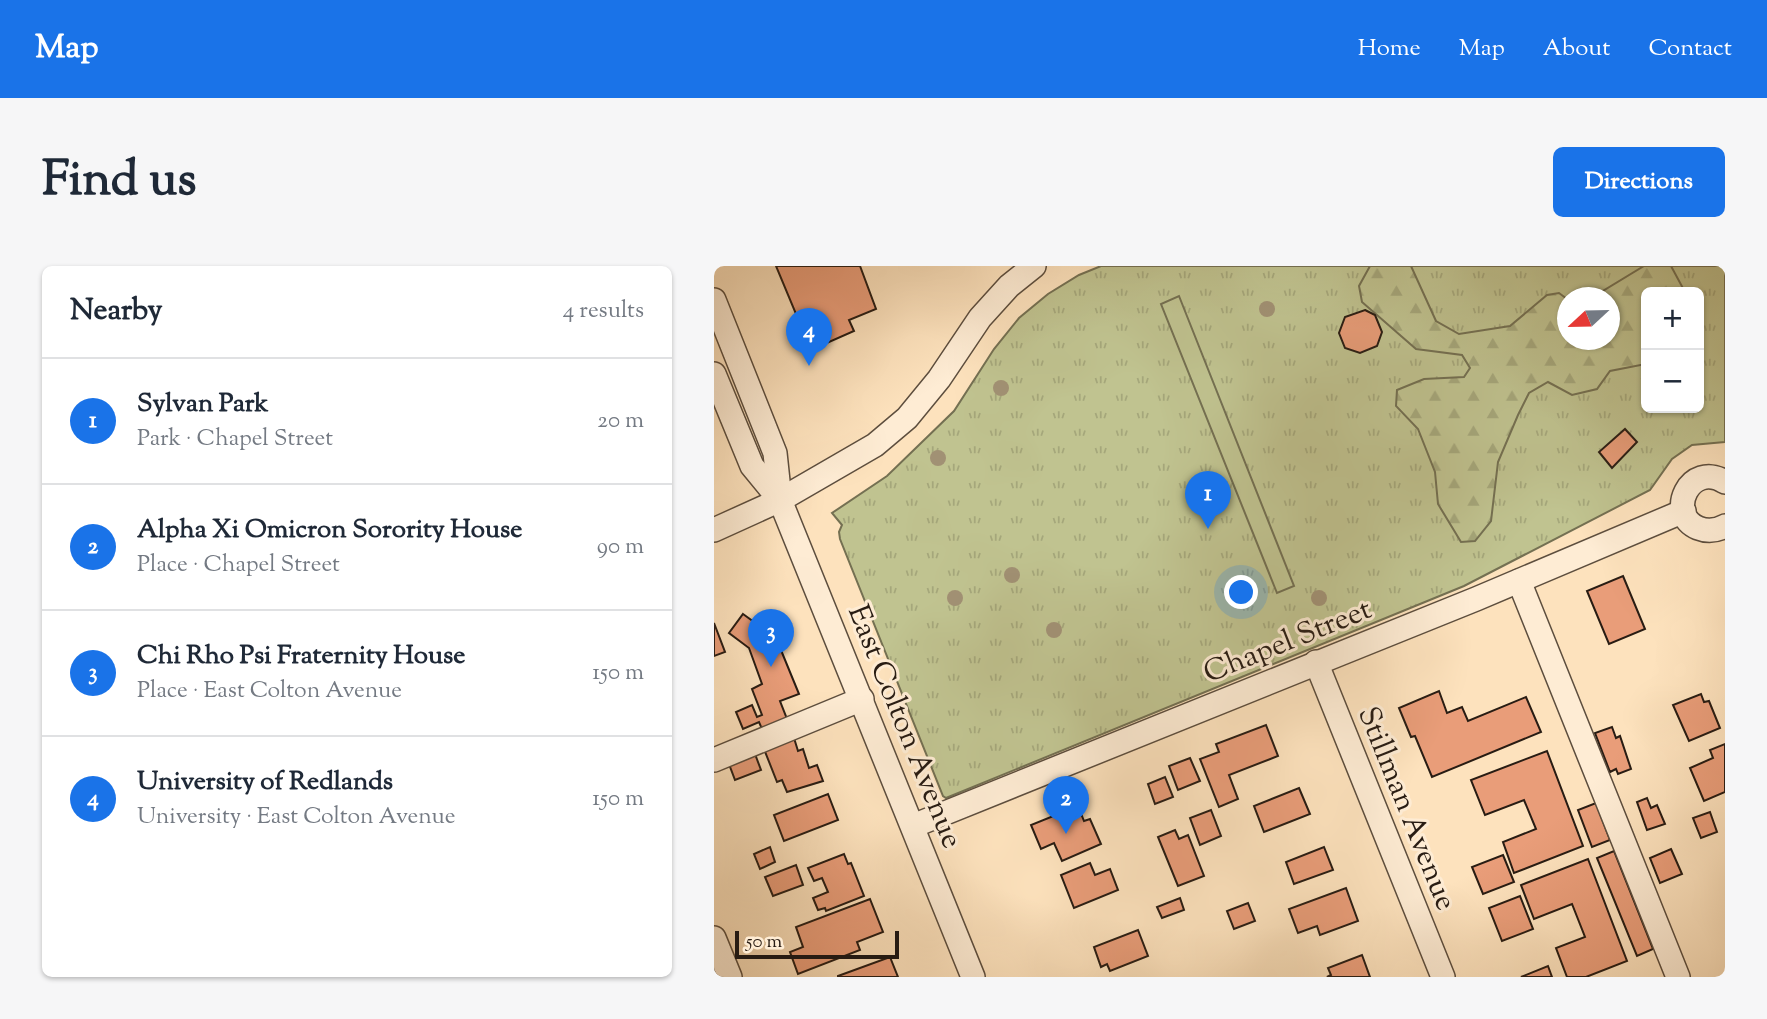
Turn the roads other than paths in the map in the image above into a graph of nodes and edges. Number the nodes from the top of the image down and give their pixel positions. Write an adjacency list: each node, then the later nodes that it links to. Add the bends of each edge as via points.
1 (1034, 266): 5 (street, via 980,318 907,418 874,445)
2 (714, 300): 5 (street, East Colton Avenue, via 775,453)
3 (714, 374): 5 (street, East Colton Avenue, via 752,466)
4 (1725, 482): 6 (street, via 1714,477 1696,480 1685,493)
5 (780, 500): 8 (street); 11 (street, East Colton Avenue)
6 (1684, 511): 7 (street, via 1694,526 1702,529); 9 (street, Chapel Street)
7 (1725, 526)
8 (714, 530)
9 (1519, 581): 10 (street, Chapel Street); 18 (street)
10 (1316, 662): 13 (street, Chapel Street); 17 (street, Stillman Avenue)
11 (862, 699): 12 (street); 13 (street, East Colton Avenue)
12 (714, 760)
13 (913, 826): 16 (street, East Colton Avenue)
14 (714, 938): 15 (street)
15 (730, 977)
16 (973, 977)
17 (1443, 977)
18 (1678, 977)

